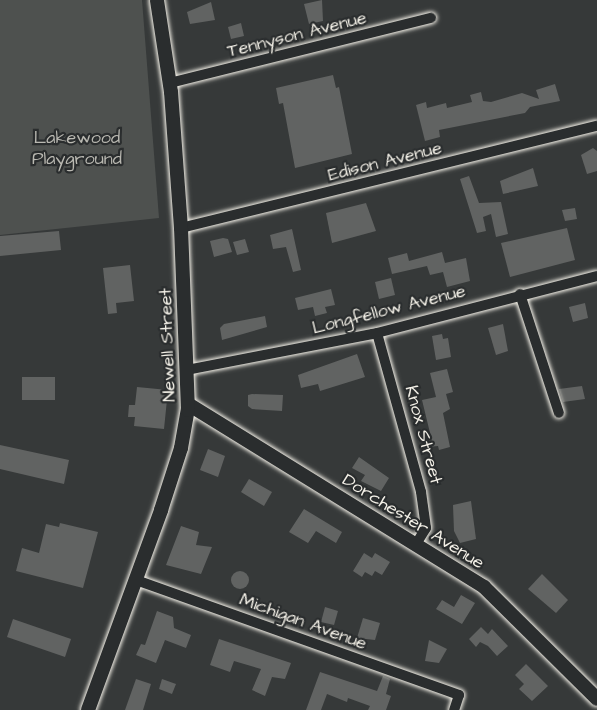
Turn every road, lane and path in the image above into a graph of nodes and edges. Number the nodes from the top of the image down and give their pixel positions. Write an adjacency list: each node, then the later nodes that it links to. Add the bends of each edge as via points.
1 (157, 0): 3 (street, Newell Street)
2 (431, 18): 3 (street, Tennyson Avenue)
3 (170, 83): 5 (street, Newell Street)
4 (597, 126): 5 (street, Edison Avenue)
5 (182, 228): 9 (street, Newell Street)
6 (597, 276): 7 (street, Longfellow Avenue)
7 (520, 294): 8 (street, Longfellow Avenue); 11 (street)
8 (377, 333): 9 (street, Longfellow Avenue); 12 (street, Knox Street, via 421,492 426,528)
9 (187, 370): 10 (street, Newell Street)
10 (188, 404): 12 (street, Dorchester Avenue); 13 (street, Newell Street, via 181,448)
11 (560, 413)
12 (416, 544): 14 (street, Dorchester Avenue, via 499,599)
13 (136, 580): 15 (street, Newell Street); 16 (street, Michigan Avenue, via 459,695)
14 (597, 699)
15 (88, 710)
16 (454, 710)

